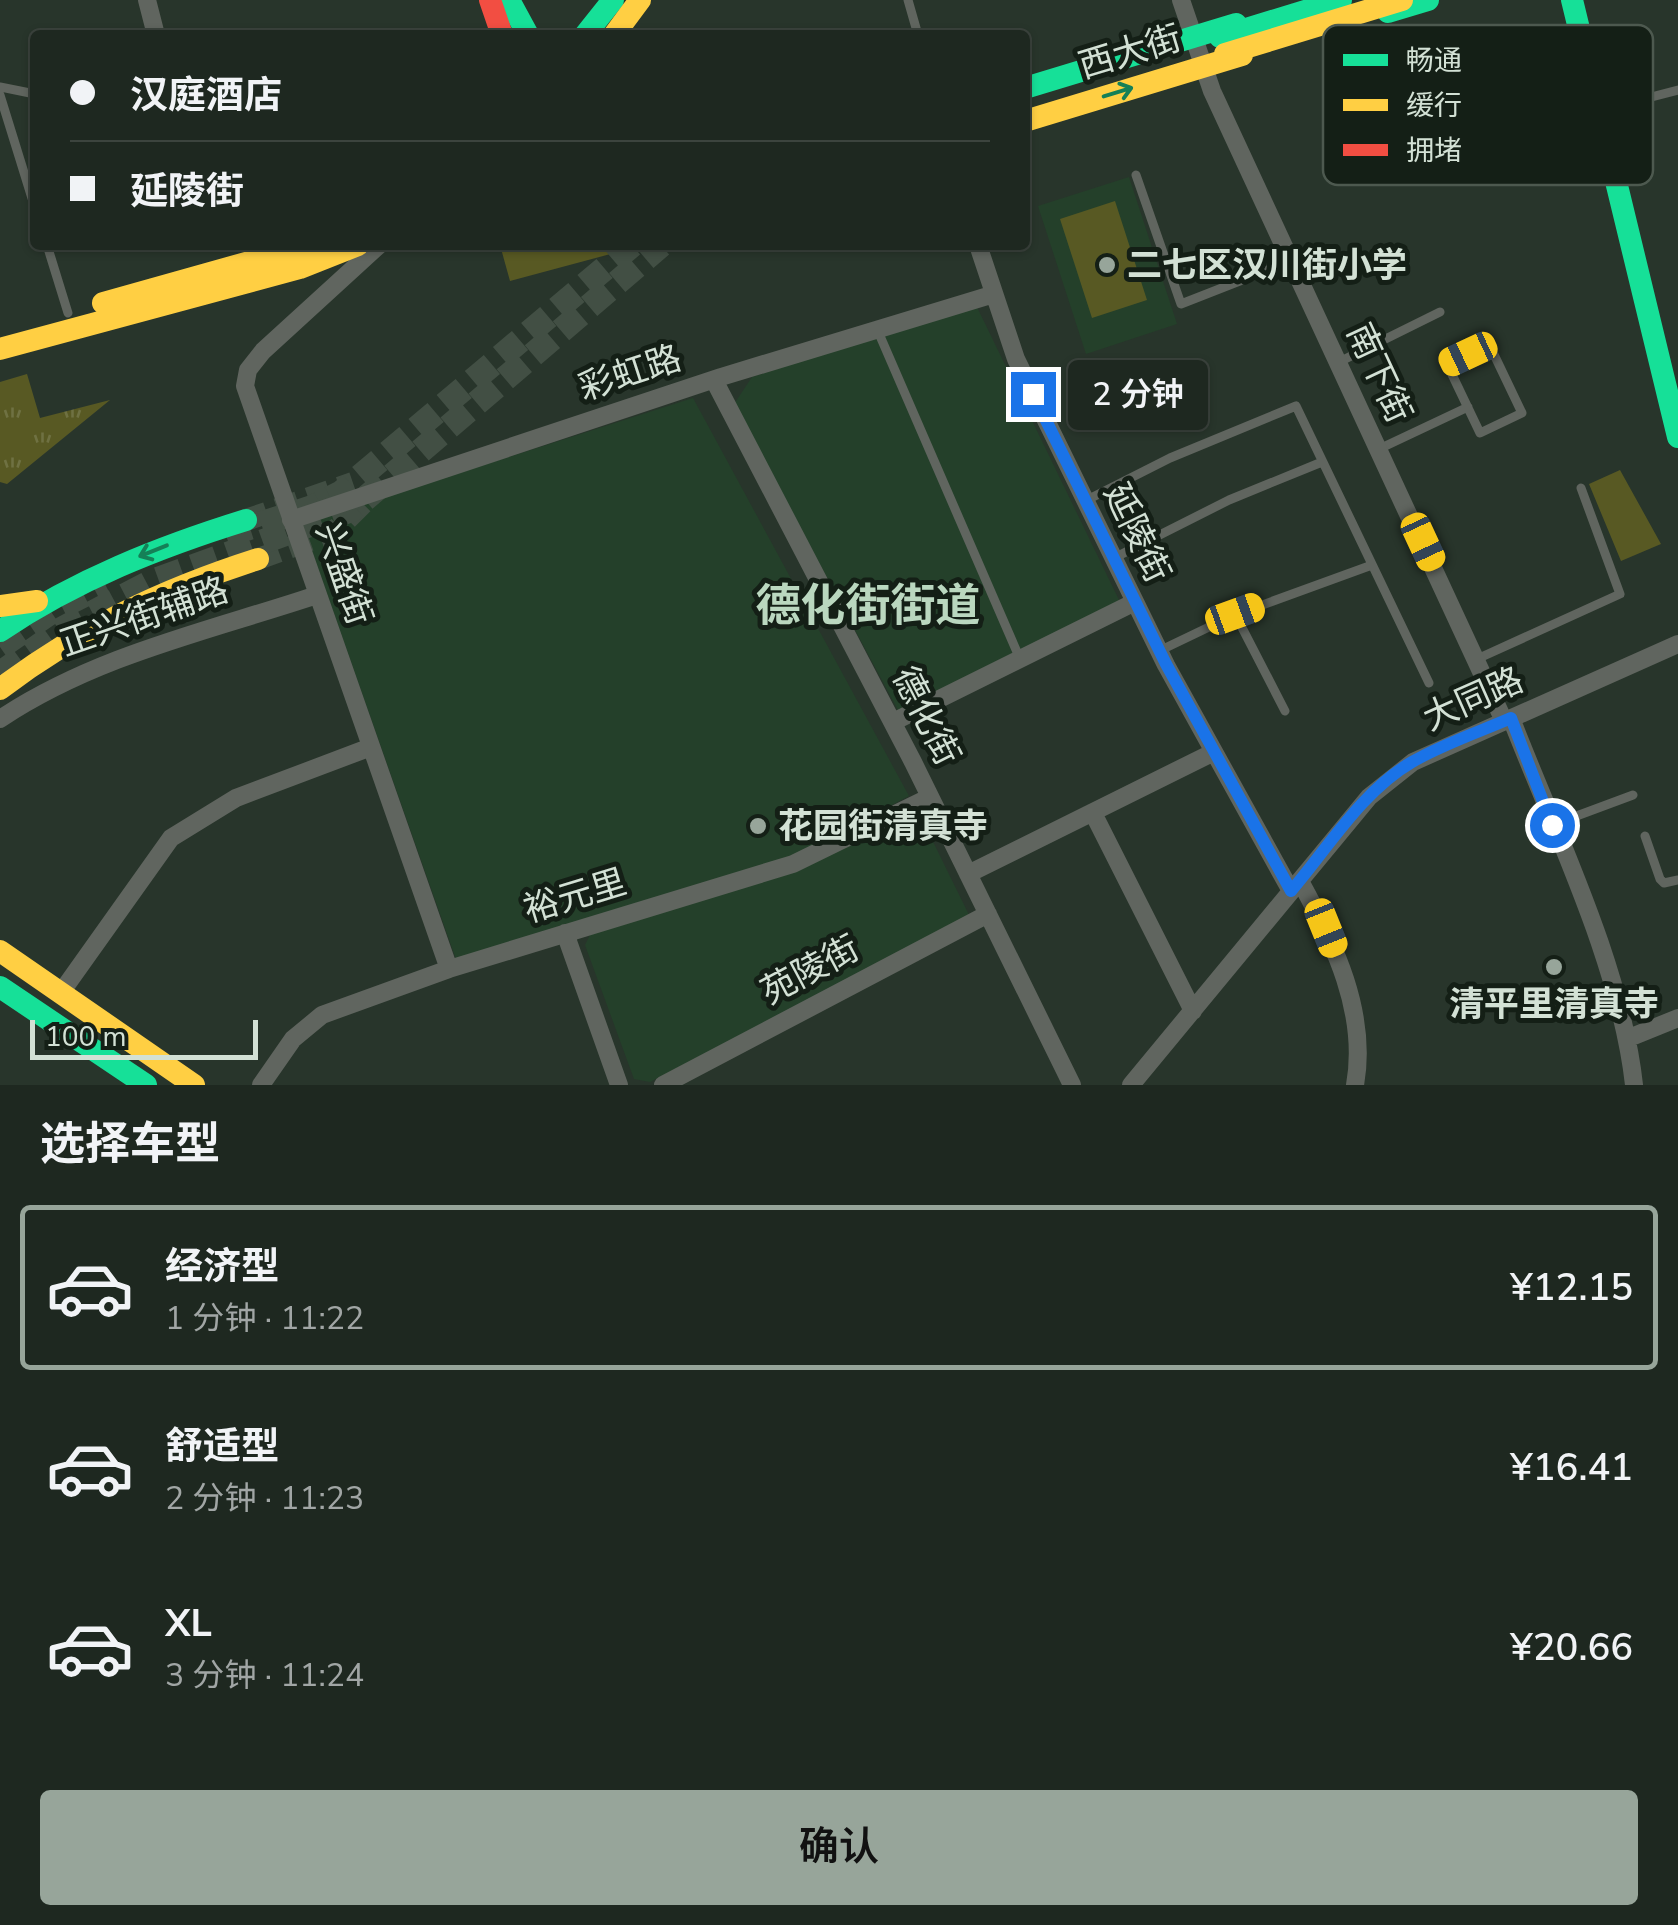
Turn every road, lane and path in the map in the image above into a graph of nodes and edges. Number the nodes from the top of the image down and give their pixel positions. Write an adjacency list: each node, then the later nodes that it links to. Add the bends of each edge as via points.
1 (147, 0): 14 (street)
2 (490, 0): 15 (street)
3 (509, 0): 16 (street)
4 (613, 0): 17 (street)
5 (640, 0): 18 (street)
6 (908, 0): 19 (lane)
7 (1180, 0): 20 (street, 南下街)
8 (1316, 0): 20 (street, 西大街)
9 (1341, 0): 10 (street, 西大街, via 1222,45)
10 (1402, 0)
11 (1428, 0): 20 (street, 西大街)
12 (1572, 0): 13 (street)
13 (1579, 25)
14 (155, 30)
15 (500, 30)
16 (525, 30)
17 (589, 30)
18 (618, 30)
19 (917, 30)
20 (1197, 52): 21 (street, 西大街); 26 (street, 西大街, one-way to 20); 35 (street, 南下街)
21 (1030, 87)
22 (1678, 90): 25 (lane)
23 (0, 91): 24 (lane); 29 (lane)
24 (30, 94)
25 (1653, 96)
26 (1030, 119)
27 (1136, 174): 35 (lane, via 1181,304)
28 (1619, 185): 45 (street)
29 (30, 191)
30 (48, 250): 38 (lane)
31 (292, 250): 38 (street)
32 (345, 250): 41 (street)
33 (373, 250): 51 (street, 兴盛街, via 263,350 245,378)
34 (979, 250): 36 (street, 延陵街)
35 (1291, 261): 42 (street, 南下街)
36 (991, 294): 39 (street, 彩虹路); 49 (street, 延陵街)
37 (1440, 312): 42 (lane)
38 (68, 313): 40 (street)
39 (877, 330): 43 (street, 彩虹路); 63 (lane)
40 (0, 332)
41 (0, 349)
42 (1339, 362): 46 (street, 南下街)
43 (714, 380): 51 (street, 彩虹路); 70 (street, 德化街)
44 (1468, 407): 44 (lane, via 1447,364 1489,344 1522,413 1480,433); 46 (lane)
45 (1678, 438)
46 (1380, 449): 64 (street, 南下街)
47 (1322, 462): 49 (lane, via 1296,406 1289,406); 52 (lane); 54 (lane)
48 (1581, 488): 64 (lane, via 1620,594)
49 (1086, 501): 52 (street, 延陵街)
50 (246, 520): 56 (street, 正兴街辅路, one-way to 56, via 148,553)
51 (291, 520): 55 (street, 兴盛街)
52 (1114, 558): 57 (street, 延陵街)
53 (258, 559): 66 (street, 正兴街辅路, via 154,594 88,626)
54 (1372, 566): 59 (lane); 65 (lane)
55 (317, 594): 68 (street, 正兴街辅路, via 102,664); 71 (street, 兴盛街)
56 (50, 598): 58 (street); 60 (street, 正兴街辅路)
57 (1135, 602): 62 (street, 延陵街); 63 (street)
58 (0, 606)
59 (1235, 614): 62 (lane); 67 (lane)
60 (0, 632)
61 (1678, 644): 69 (street, 大同路)
62 (1159, 650): 72 (street, 延陵街)
63 (1020, 659): 70 (street)
64 (1476, 659): 69 (street, 南下街)
65 (1429, 684)
66 (0, 689)
67 (1285, 711)
68 (0, 719)
69 (1508, 720): 76 (street, 南下街); 80 (street, 大同路, via 1392,776)
70 (892, 722): 74 (street, 德化街)
71 (371, 747): 84 (street, 兴盛街); 85 (street, via 236,798 171,838)
72 (1214, 752): 75 (street); 80 (street, 延陵街)
73 (1633, 795): 76 (lane)
74 (930, 797): 78 (street, 德化街); 82 (street, 裕元里, via 793,864)
75 (1093, 813): 78 (street); 87 (street)
76 (1552, 825): 89 (street, 南下街)
77 (1645, 836): 79 (lane, via 1660,878)
78 (968, 874): 81 (street, 德化街)
79 (1678, 880)
80 (1296, 886): 87 (street, 大同路); 97 (street, 延陵街, via 1326,928 1348,986 1360,1060)
81 (988, 914): 91 (street, 苑陵街); 95 (street, 德化街)
82 (566, 933): 84 (street, 裕元里); 94 (street)
83 (0, 951): 85 (street)
84 (449, 970): 93 (street, 裕元里, via 322,1016 293,1039)
85 (60, 994): 92 (street)
86 (3, 996): 90 (street)
87 (1193, 1010): 96 (street, 大同路)
88 (1678, 1018): 89 (street)
89 (1629, 1038): 98 (street, 南下街)
90 (133, 1081)
91 (671, 1083)
92 (194, 1085)
93 (261, 1085)
94 (619, 1085)
95 (1072, 1085)
96 (1131, 1085)
97 (1356, 1085)
98 (1634, 1085)

